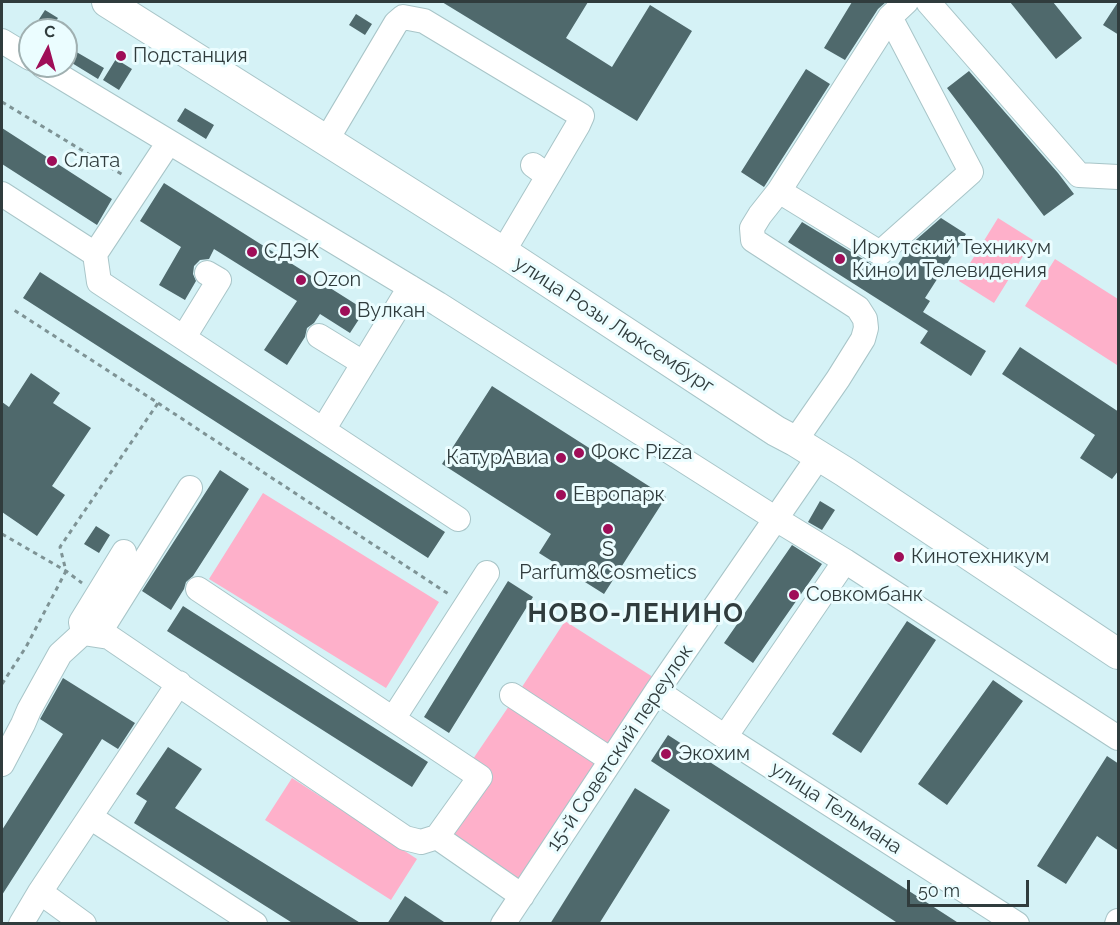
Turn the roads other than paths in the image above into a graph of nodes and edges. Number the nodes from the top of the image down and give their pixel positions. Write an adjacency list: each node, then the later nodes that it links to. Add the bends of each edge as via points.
1 (107, 2): 7 (main road, улица Розы Люксембург)
2 (928, 2): 9 (street, via 1079,175)
3 (898, 9): 10 (street); 10 (street, via 971,172 880,253)
4 (2, 41): 5 (street)
5 (18, 51)
6 (63, 78): 8 (street)
7 (326, 141): 12 (main road, улица Розы Люксембург); 12 (street, via 403,17 424,21 582,116 541,171)
8 (169, 142): 13 (street); 15 (street)
9 (1119, 177)
10 (779, 191): 20 (street, 15-й Советский переулок, via 752,228 753,240 858,308 866,319 863,339 838,379)
11 (2, 194): 13 (street)
12 (503, 252): 20 (main road, улица Розы Люксембург)
13 (94, 254): 17 (street, via 99,282)
14 (207, 273): 17 (street, via 219,280)
15 (410, 287): 18 (street); 23 (street)
16 (319, 336): 18 (street)
17 (184, 337): 19 (street)
18 (363, 363): 19 (street)
19 (323, 430): 22 (street)
20 (807, 448): 23 (street, 15-й Советский переулок); 29 (main road, улица Розы Люксембург)
21 (190, 488): 28 (street)
22 (458, 519)
23 (776, 519): 25 (street); 31 (street, 15-й Советский переулок)
24 (124, 552): 28 (street, via 81,622)
25 (845, 561): 34 (street); 35 (street)
26 (487, 573): 33 (street)
27 (198, 589): 33 (street)
28 (91, 634): 30 (street, via 109,637); 37 (street, via 60,654)
29 (1119, 654)
30 (179, 683): 38 (street); 39 (street, via 405,838 421,842)
31 (657, 691): 34 (street, улица Тельмана); 36 (street, 15-й Советский переулок)
32 (512, 695): 36 (street)
33 (393, 719): 39 (street, via 480,777)
34 (725, 737): 46 (street, улица Тельмана)
35 (1119, 738)
36 (611, 760): 41 (street, 15-й Советский переулок)
37 (2, 764)
38 (90, 817): 40 (street); 44 (street)
39 (437, 837): 41 (street)
40 (40, 892): 42 (street); 43 (street)
41 (522, 896): 45 (street, 15-й Советский переулок)
42 (21, 924)
43 (84, 924)
44 (255, 924)
45 (503, 924)
46 (1017, 924)

